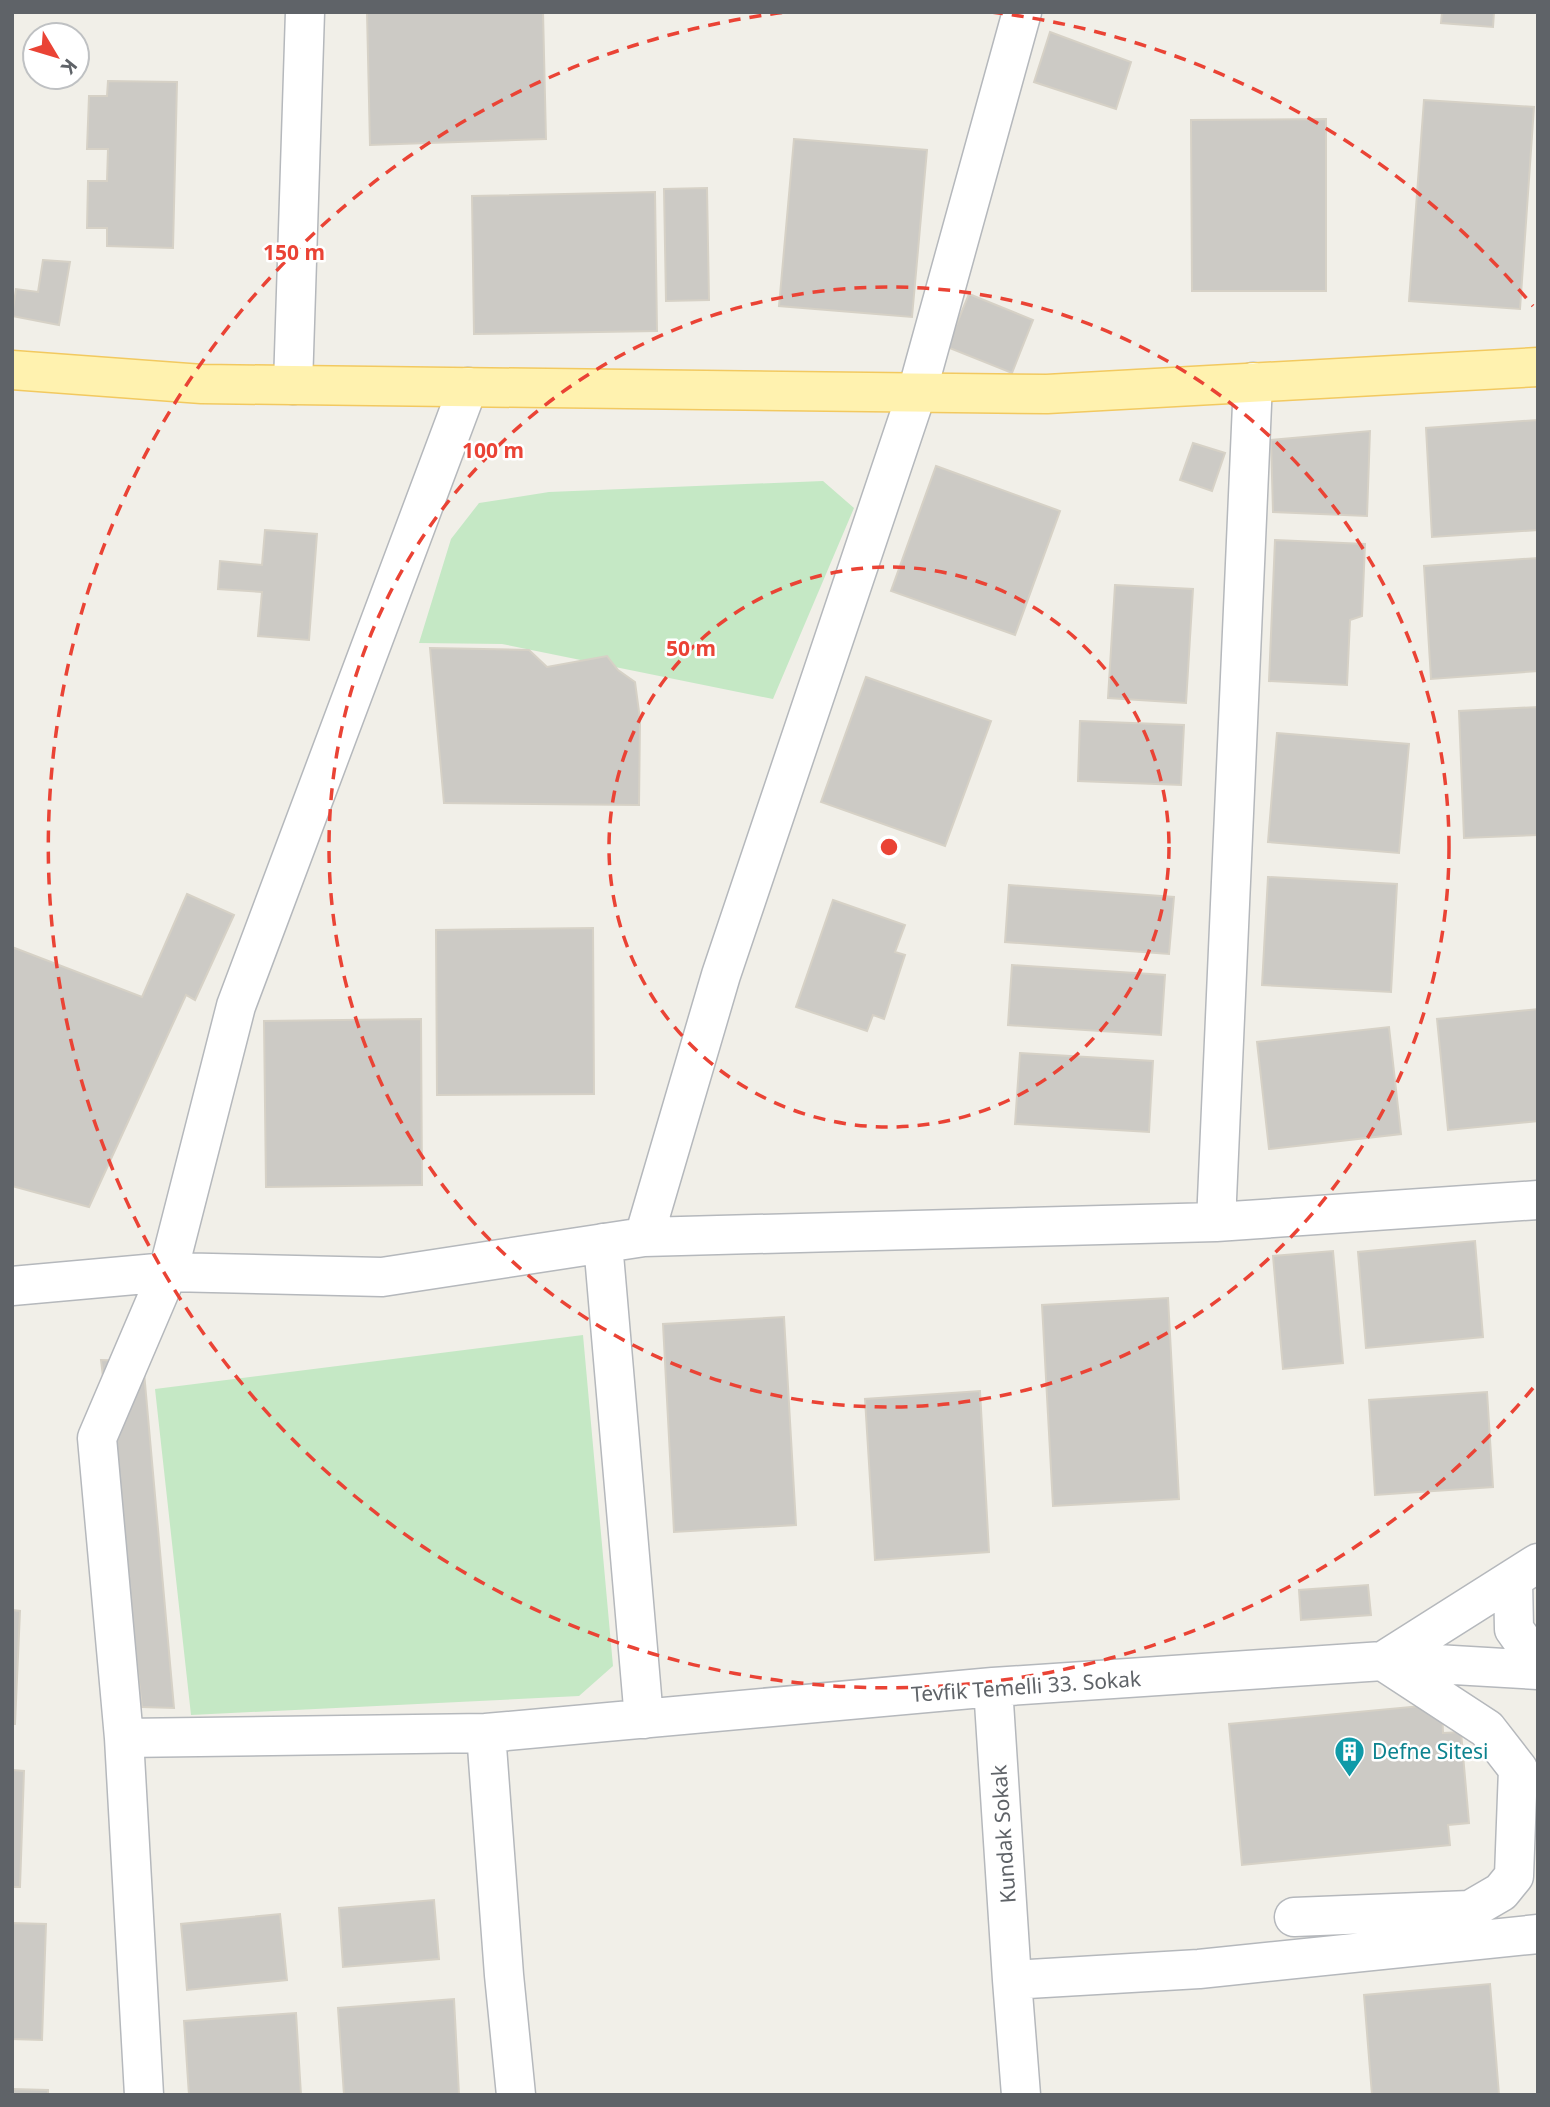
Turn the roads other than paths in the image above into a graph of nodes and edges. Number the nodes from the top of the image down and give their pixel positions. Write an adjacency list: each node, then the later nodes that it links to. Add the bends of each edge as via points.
1 (306, 12): 6 (street)
2 (1022, 12): 8 (street)
3 (1538, 367): 5 (main road)
4 (12, 370): 6 (main road, via 202,384)
5 (1253, 382): 8 (main road, via 1047,394); 10 (street)
6 (293, 385): 7 (main road)
7 (468, 387): 8 (main road); 13 (street, via 236,1006)
8 (917, 392): 11 (street, via 721,975)
9 (1538, 1200): 10 (street)
10 (1216, 1222): 11 (street)
11 (644, 1237): 12 (street)
12 (603, 1243): 13 (street, via 382,1277); 21 (street)
13 (169, 1272): 14 (street); 15 (street); 23 (street, via 97,1438)
14 (12, 1286)
15 (12, 1308)
16 (1525, 1571): 17 (street, Tevfik Temelli 33. Sokak); 18 (street, via 1514,1629)
17 (1383, 1661): 19 (street); 20 (street, Tevfik Temelli 33. Sokak); 24 (street, via 1487,1729 1518,1769 1514,1875 1501,1892 1470,1910)
18 (1538, 1663)
19 (1538, 1670)
20 (993, 1688): 21 (street, Tevfik Temelli 33. Sokak); 26 (street, Kundak Sokak)
21 (644, 1719): 22 (street, Tevfik Temelli 33. Sokak)
22 (486, 1733): 23 (street, Tevfik Temelli 33. Sokak); 28 (street)
23 (124, 1738): 27 (street)
24 (1294, 1917)
25 (1538, 1934): 26 (street, via 1199,1969)
26 (1012, 1980): 29 (street, Kundak Sokak)
27 (144, 2095)
28 (516, 2095)
29 (1021, 2095)

